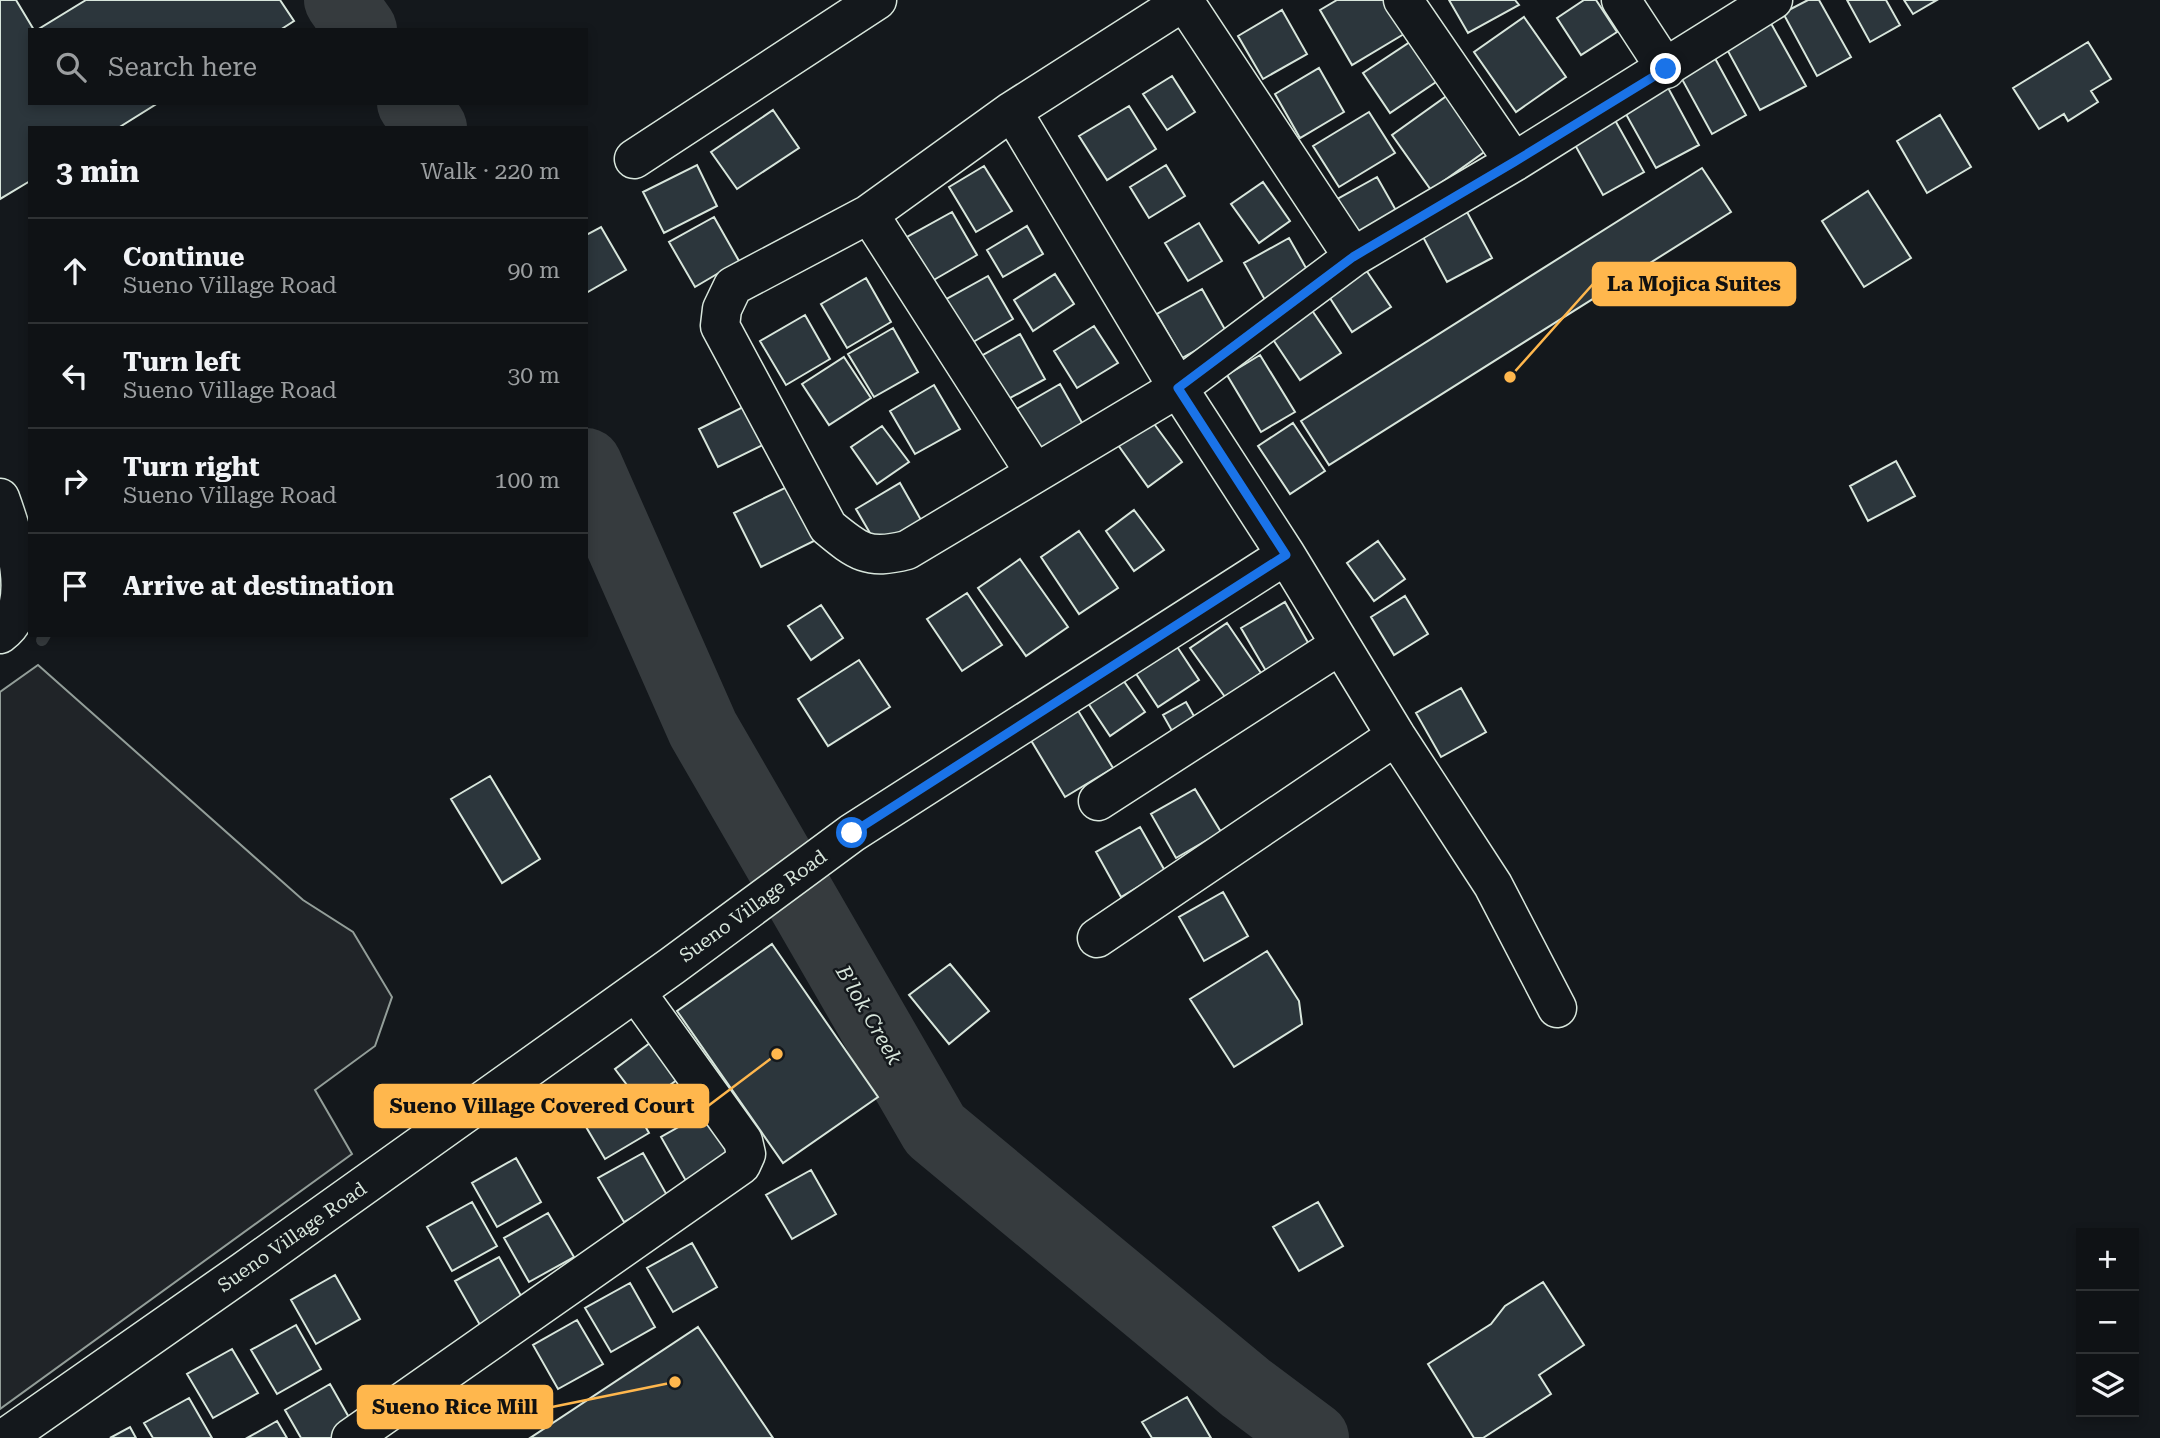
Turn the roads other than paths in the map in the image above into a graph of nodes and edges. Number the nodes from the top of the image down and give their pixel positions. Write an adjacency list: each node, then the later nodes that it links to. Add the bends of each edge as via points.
1 (877, 0): 8 (street)
2 (1403, 0): 9 (street)
3 (1621, 0): 6 (street)
4 (1773, 0): 6 (street)
5 (1185, 1): 7 (street); 11 (street)
6 (1666, 69): 9 (street)
7 (1012, 111): 10 (street); 12 (street)
8 (634, 159)
9 (1514, 162): 11 (street)
10 (869, 214): 13 (street); 13 (street, via 733,286 722,309 720,326 828,527 851,546 877,556 892,554 907,550)
11 (1353, 257): 12 (street)
12 (1178, 388): 13 (street); 15 (street)
13 (1035, 473)
14 (0, 498): 16 (street, via 20,565 20,592 16,613)
15 (1286, 555): 17 (street); 21 (street, Sueno Village Road, via 852,833)
16 (0, 634)
17 (1340, 645): 18 (street); 19 (street)
18 (1396, 736): 20 (street); 22 (street, via 1493,885)
19 (1098, 802)
20 (1097, 937)
21 (636, 992): 23 (street, Sueno Village Road); 24 (street, via 743,1141 746,1154 741,1165)
22 (1557, 1008)
23 (5, 1438)
24 (351, 1438)

